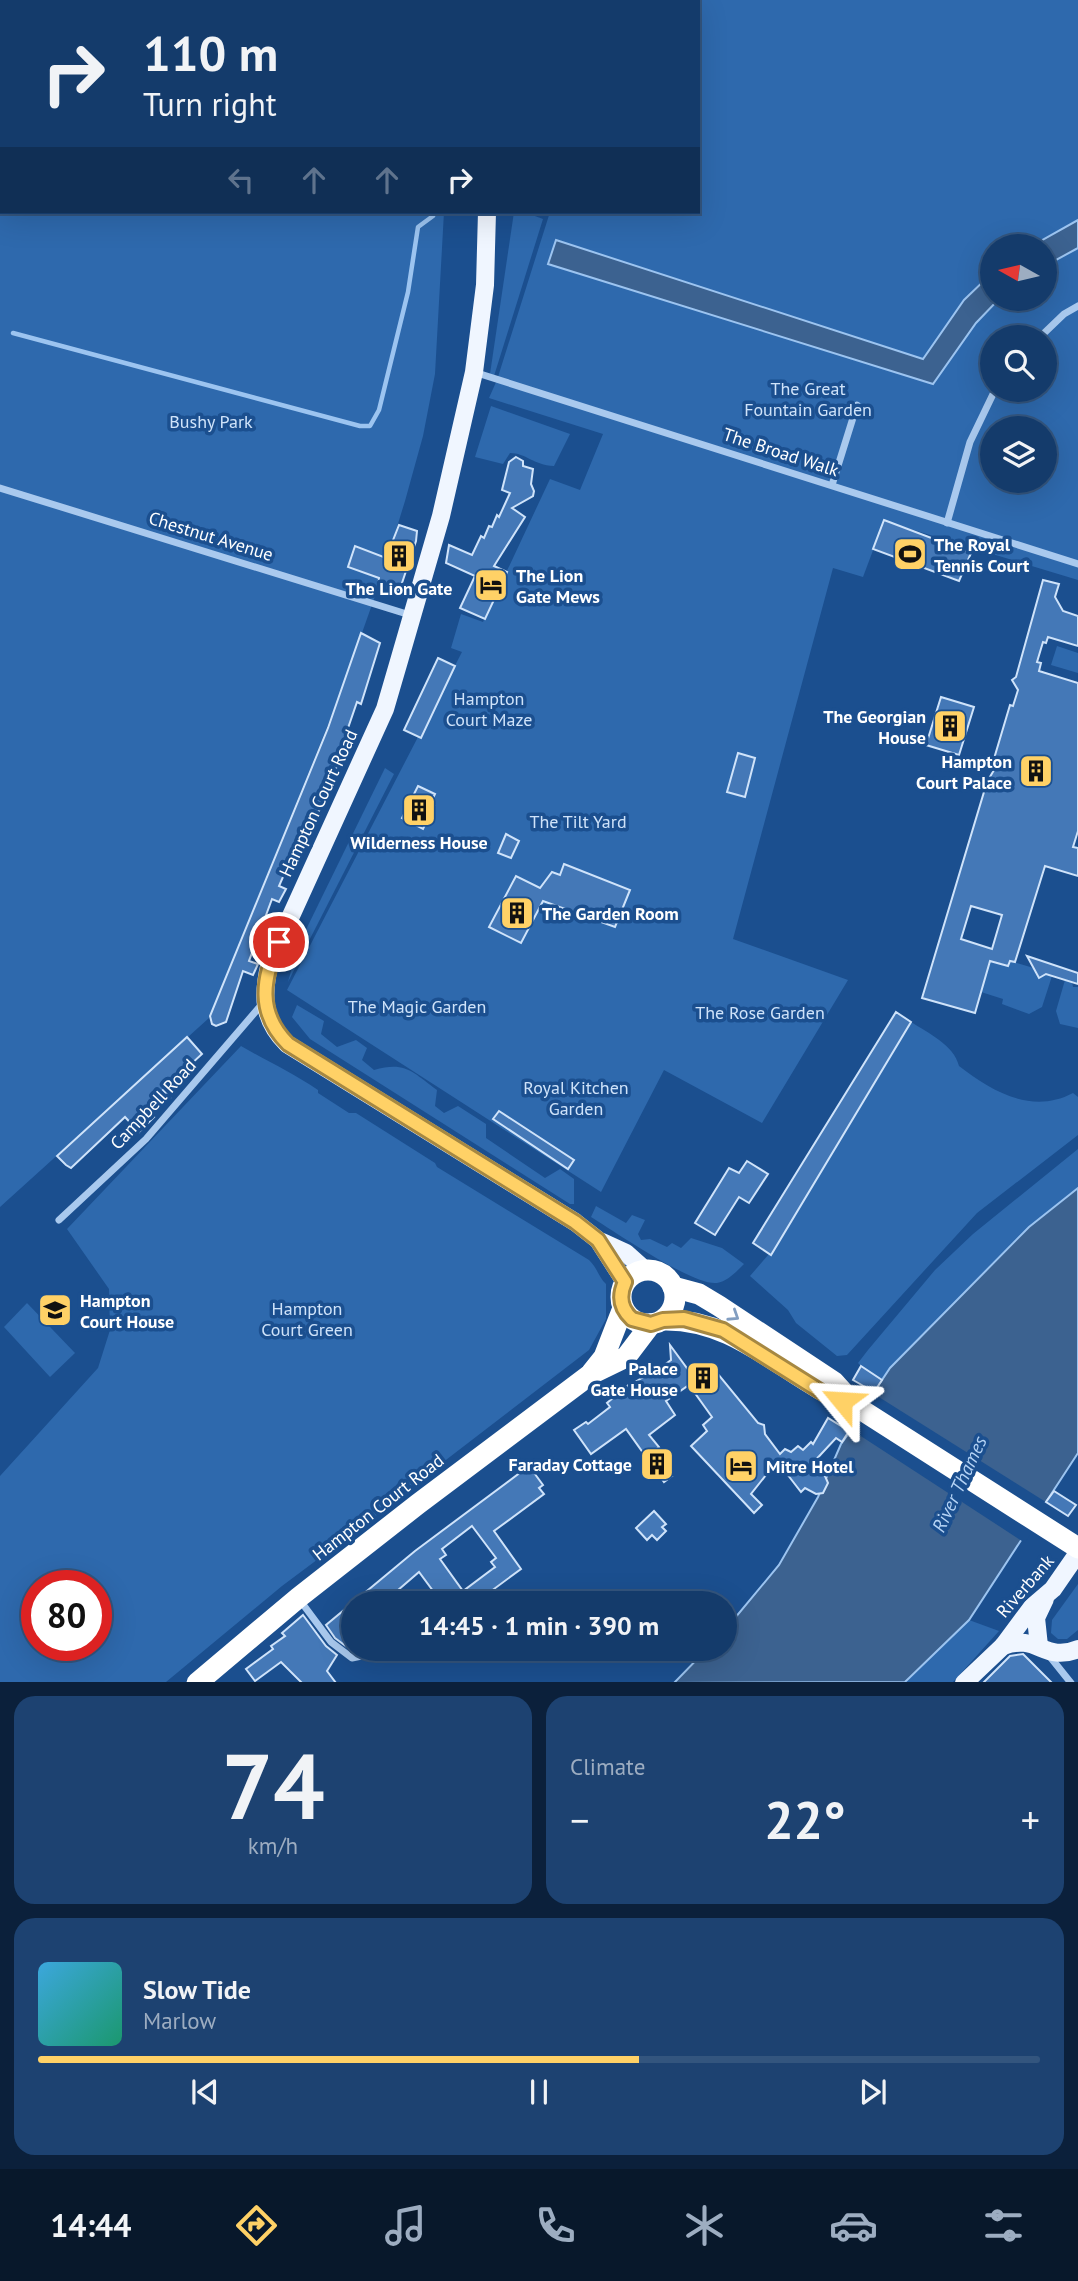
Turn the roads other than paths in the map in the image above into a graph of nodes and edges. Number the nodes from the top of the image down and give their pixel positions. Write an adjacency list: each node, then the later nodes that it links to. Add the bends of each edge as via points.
1 (487, 214): 4 (main road, Hampton Court Road, via 485,285)
2 (1078, 306): 3 (street)
3 (1053, 325)
4 (474, 372): 7 (street, The Broad Walk); 11 (main road, Hampton Court Road)
5 (989, 402): 9 (street, via 970,442)
6 (857, 405): 7 (street)
7 (832, 485): 9 (street, The Broad Walk)
8 (0, 488): 11 (street, Chestnut Avenue)
9 (947, 523): 10 (street, The Broad Walk)
10 (1078, 564)
11 (412, 616): 12 (main road, Hampton Court Road, via 385,709 270,962)
12 (264, 1003): 13 (street, Campbell Road, via 146,1139); 14 (main road, via 277,1034 298,1051)
13 (60, 1220)
14 (598, 1240): 15 (main road); 16 (main road)
15 (645, 1270): 16 (highway); 17 (highway, via 660,1273)
16 (625, 1282): 18 (highway)
17 (673, 1287): 19 (highway, via 674,1302); 21 (highway, one-way to 21, via 699,1294 728,1312 834,1382)
18 (623, 1308): 19 (highway, via 632,1319); 20 (highway, Hampton Court Road, via 604,1357)
19 (657, 1322): 20 (highway, Hampton Court Road, via 626,1357); 21 (highway, via 684,1319 723,1330 828,1396)
20 (591, 1374): 25 (highway, Hampton Court Road)
21 (860, 1409): 22 (highway)
22 (1078, 1548)
23 (1078, 1553): 24 (main road, Riverbank)
24 (1046, 1596): 26 (main road, Riverbank); 27 (main road, via 1037,1618)
25 (298, 1598): 29 (street); 30 (highway, Hampton Court Road)
26 (1003, 1646): 27 (main road, Riverbank, via 1021,1641); 31 (main road, Riverbank)
27 (1042, 1648): 28 (main road, Riverbank, via 1067,1653); 32 (street)
28 (1078, 1649)
29 (341, 1650)
30 (197, 1682)
31 (964, 1682)
32 (1071, 1682)

